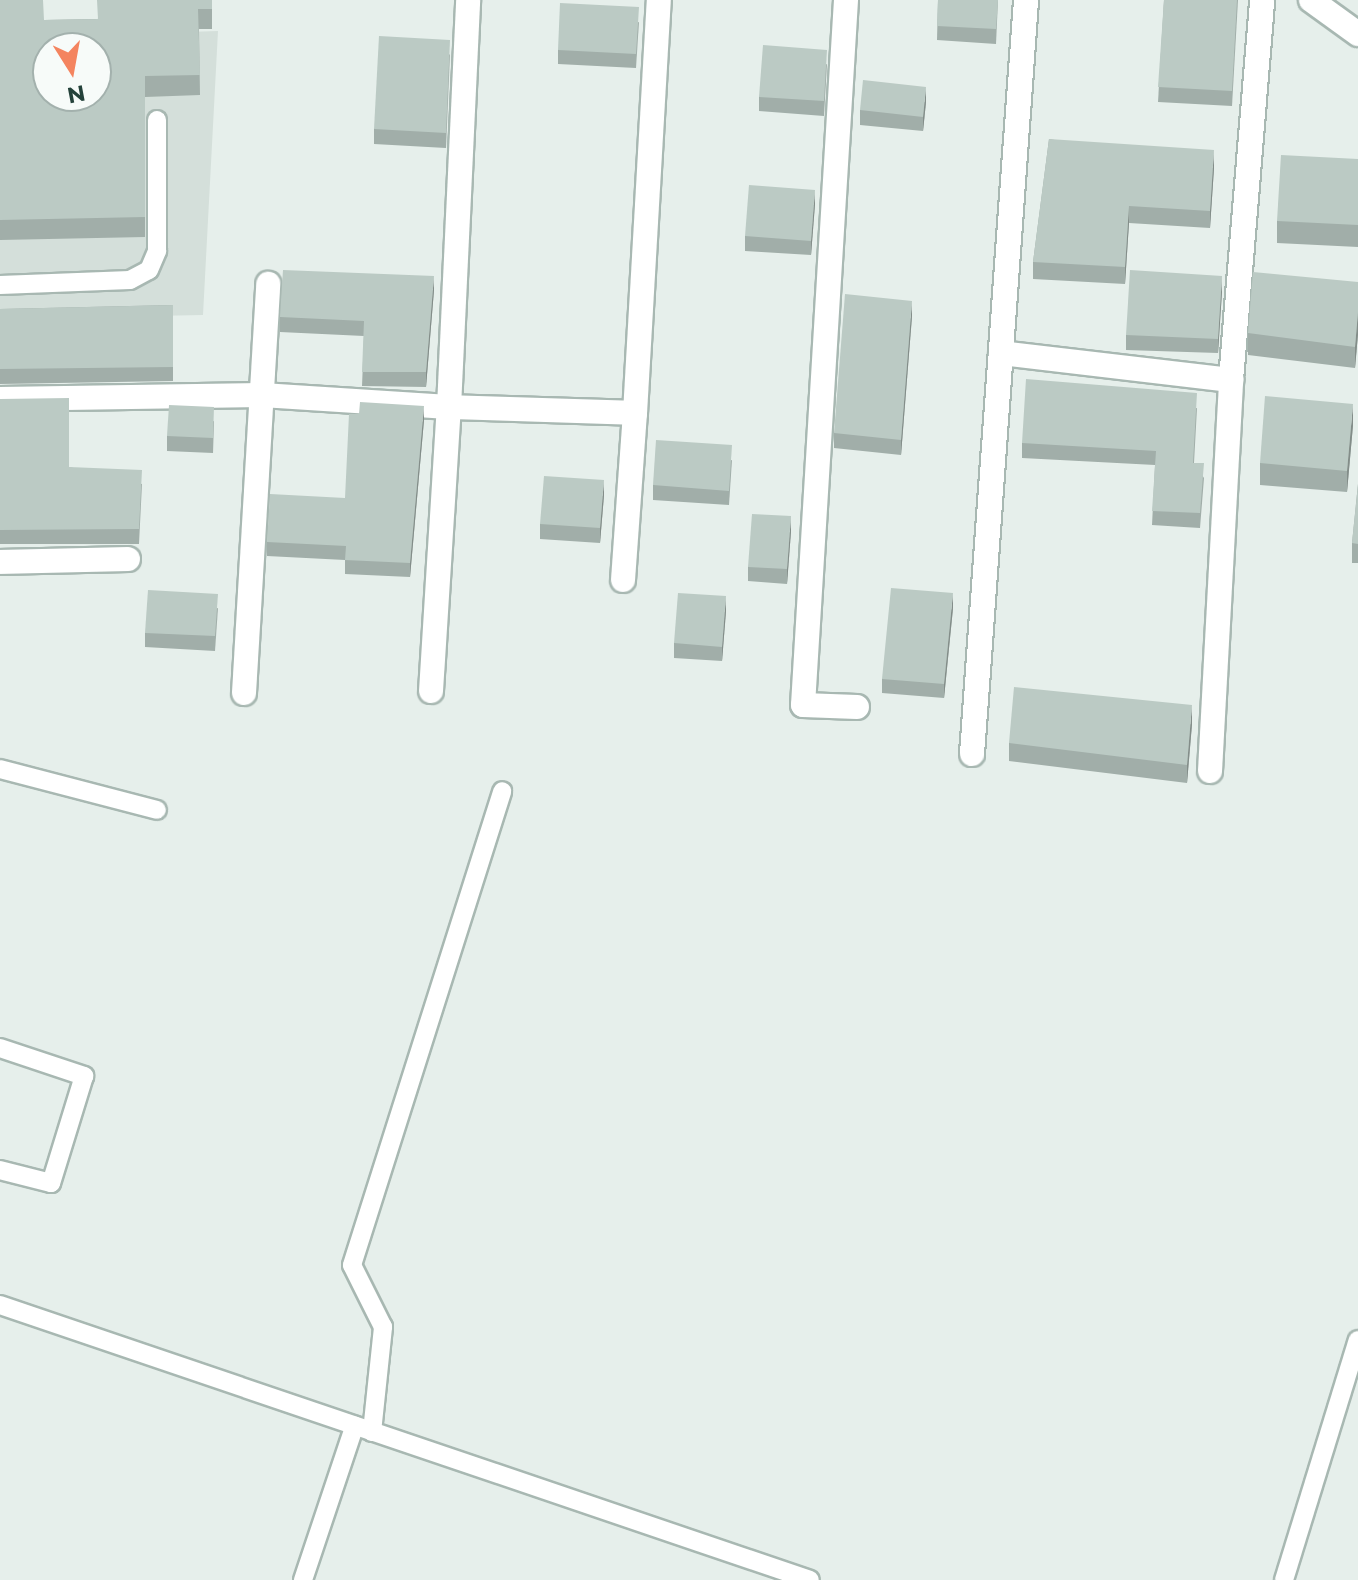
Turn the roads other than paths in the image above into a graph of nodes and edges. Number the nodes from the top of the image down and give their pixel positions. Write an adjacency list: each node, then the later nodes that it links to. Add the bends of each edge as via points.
1 (468, 0): 15 (street)
2 (659, 0): 16 (street)
3 (846, 0): 22 (street, via 803,705)
4 (1026, 0): 11 (street)
5 (1262, 0): 12 (street)
6 (1311, 0): 7 (street)
7 (1358, 34)
8 (157, 120): 10 (lane, via 157,251 149,270 130,280)
9 (268, 284): 13 (street)
10 (0, 285)
11 (1001, 353): 12 (street); 23 (street)
12 (1231, 380): 25 (street)
13 (262, 395): 14 (street); 15 (street); 21 (street)
14 (0, 399)
15 (449, 407): 16 (street); 20 (street)
16 (635, 413): 19 (street)
17 (128, 559): 18 (street)
18 (0, 562)
19 (623, 580)
20 (431, 691)
21 (244, 693)
22 (857, 707)
23 (972, 754)
24 (0, 769): 27 (lane)
25 (1210, 771)
26 (502, 791): 32 (lane, via 352,1265 383,1327)
27 (157, 810)
28 (0, 1048): 29 (lane, via 84,1076 51,1183)
29 (0, 1170)
30 (0, 1305): 32 (lane)
31 (1358, 1342): 35 (lane)
32 (363, 1428): 33 (lane); 34 (lane)
33 (303, 1580)
34 (810, 1580)
35 (1284, 1580)

